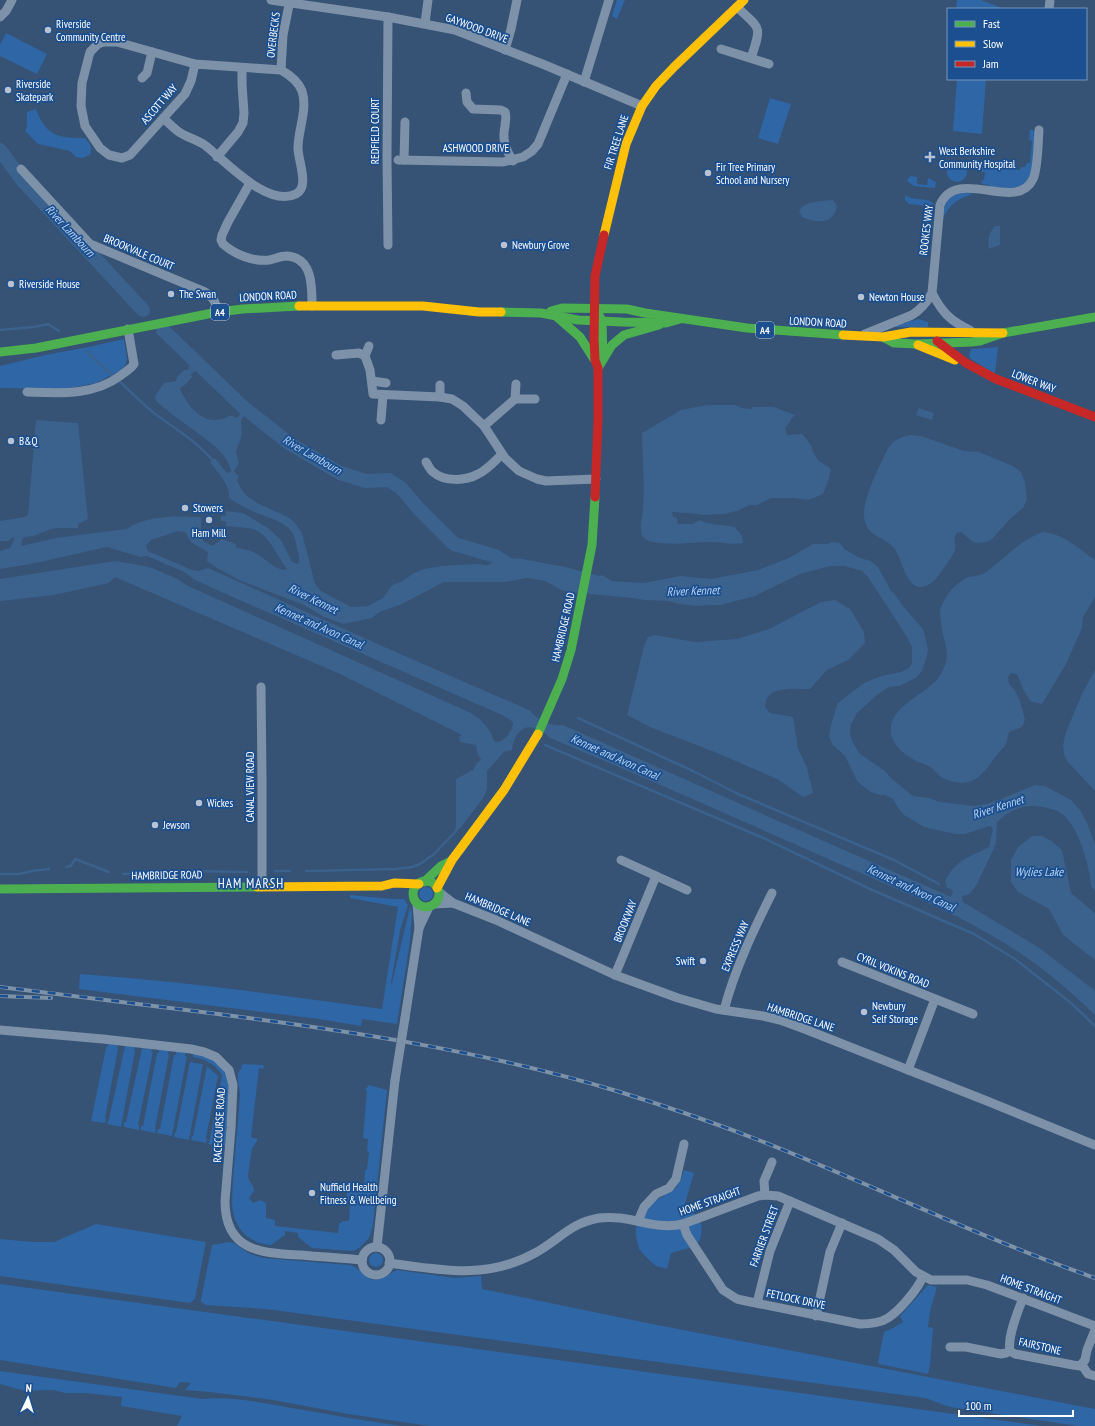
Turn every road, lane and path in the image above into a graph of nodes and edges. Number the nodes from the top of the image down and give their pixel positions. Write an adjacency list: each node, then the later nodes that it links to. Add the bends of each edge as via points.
1 (12, 0): 9 (street)
2 (271, 0): 7 (street, GAYWOOD DRIVE)
3 (428, 0): 11 (street)
4 (517, 0): 13 (street)
5 (609, 0): 22 (street)
6 (744, 0): 8 (main road, FIR TREE LANE)
7 (289, 2): 10 (street, GAYWOOD DRIVE); 19 (street, OVERBECKS, via 283,35)
8 (737, 7): 15 (street, via 758,28); 24 (main road, FIR TREE LANE, via 664,77)
9 (0, 17)
10 (388, 17): 11 (street, GAYWOOD DRIVE); 32 (street, REDFIELD COURT)
11 (425, 23): 13 (street, GAYWOOD DRIVE, via 455,30)
12 (721, 49): 15 (street)
13 (505, 50): 20 (street, GAYWOOD DRIVE)
14 (152, 52): 16 (street); 21 (street, via 147,74); 25 (street, ASCOTT WAY, via 117,42 98,44 90,52 82,83 80,106 85,126 94,141 109,154 122,158 130,155)
15 (751, 58): 17 (street)
16 (195, 64): 18 (street); 25 (street, ASCOTT WAY, via 185,94)
17 (769, 64)
18 (242, 68): 19 (street); 28 (street, via 243,123)
19 (281, 70): 31 (street, via 297,82 304,97 298,141 303,184 299,192 283,196 274,195)
20 (567, 74): 22 (street, GAYWOOD DRIVE); 29 (street, ASHWOOD DRIVE, via 538,144 532,151)
21 (142, 78)
22 (584, 82): 24 (street, GAYWOOD DRIVE)
23 (466, 93): 29 (street, via 467,102 474,109 505,112 504,145)
24 (642, 106): 35 (main road, FIR TREE LANE, via 626,144 603,239 595,281)
25 (163, 118): 28 (street)
26 (405, 122): 29 (street, ASHWOOD DRIVE, via 401,160)
27 (1039, 130): 33 (street, ROOKES WAY, via 1035,175 1025,189 1007,192 961,188 948,193 942,200)
28 (217, 157): 31 (street)
29 (513, 161)
30 (21, 170): 36 (street, BROOKVALE COURT, via 90,244 204,292 214,300)
31 (250, 184): 34 (street, via 225,229 221,240 223,244 244,257 256,260 287,256 297,259 308,270 311,278)
32 (388, 245)
33 (932, 293): 44 (street, via 951,320); 47 (street, via 918,312)
34 (312, 306): 36 (main road, LONDON ROAD / A4); 37 (main road, LONDON ROAD / A4, via 423,306 479,312)
35 (595, 308): 37 (main road, LONDON ROAD / A4, via 562,308); 40 (main road, LONDON ROAD / A4, via 627,309); 41 (main road, HAMBRIDGE ROAD)
36 (218, 312): 43 (main road, LONDON ROAD / A4)
37 (541, 313): 38 (main road, LONDON ROAD / A4)
38 (556, 316): 41 (main road, LONDON ROAD / A4); 56 (main road, via 580,337)
39 (1095, 317): 46 (main road, LONDON ROAD / A4)
40 (680, 319): 42 (main road, LONDON ROAD / A4); 47 (main road, LONDON ROAD / A4, via 776,332)
41 (598, 321): 42 (main road, LONDON ROAD / A4); 56 (main road, HAMBRIDGE ROAD)
42 (666, 323): 56 (main road, via 624,335 612,344)
43 (128, 329): 53 (main road, LONDON ROAD / A4, via 30,349); 62 (street, via 134,362 132,367 114,380 81,392 39,387)
44 (973, 332): 45 (main road, LONDON ROAD / A4); 46 (main road, LONDON ROAD / A4)
45 (917, 333): 48 (main road, LONDON ROAD / A4); 50 (main road, LOWER WAY)
46 (1004, 333): 49 (main road, LONDON ROAD / A4)
47 (860, 336): 48 (main road, LONDON ROAD / A4)
48 (883, 337): 51 (main road, LONDON ROAD / A4, via 894,343)
49 (972, 342): 50 (main road, LONDON ROAD / A4); 57 (main road, via 965,351)
50 (940, 343): 51 (main road, LONDON ROAD / A4); 57 (main road, LOWER WAY)
51 (917, 344): 57 (main road, LOWER WAY, via 952,359)
52 (370, 346): 55 (street)
53 (0, 352)
54 (336, 355): 55 (street, via 359,353)
55 (365, 356): 58 (street)
56 (599, 362): 72 (main road, HAMBRIDGE ROAD)
57 (966, 362): 67 (main road, LOWER WAY, via 996,379)
58 (372, 382): 59 (street); 63 (street, via 373,394)
59 (386, 383)
60 (516, 384): 65 (street)
61 (440, 385): 64 (street)
62 (26, 392)
63 (383, 395): 64 (street); 68 (street)
64 (440, 397): 69 (street, via 458,402)
65 (515, 399): 66 (street); 69 (street)
66 (535, 399)
67 (1095, 417)
68 (381, 420)
69 (484, 426): 70 (street)
70 (502, 454): 71 (street, via 477,475 464,478 449,479 429,473); 72 (street, via 519,471 537,480)
71 (426, 462)
72 (596, 479): 74 (main road, HAMBRIDGE ROAD, via 592,545 571,650 562,679 537,735 504,790)
73 (261, 687): 78 (street, CANAL VIEW ROAD)
74 (452, 860): 77 (main road, HAMBRIDGE ROAD); 81 (main road, HAMBRIDGE ROAD)
75 (620, 860): 76 (street)
76 (656, 876): 82 (street); 89 (street, BROOKWAY)
77 (421, 883): 79 (main road, HAMBRIDGE ROAD, via 394,883); 81 (main road, via 433,884); 84 (main road, via 414,890)
78 (262, 886): 79 (main road, HAMBRIDGE ROAD); 80 (main road, HAMBRIDGE ROAD)
79 (382, 886): 84 (main road, HAMBRIDGE ROAD)
80 (0, 888)
81 (438, 890): 85 (street, HAMBRIDGE LANE); 86 (main road, via 438,898)
82 (687, 890)
83 (772, 894): 91 (street, EXPRESS WAY, via 740,961)
84 (415, 900): 86 (main road, via 423,907); 87 (street)
85 (453, 903): 86 (street, HAMBRIDGE LANE); 89 (street, HAMBRIDGE LANE)
86 (432, 905): 87 (street)
87 (419, 928): 103 (street, bridge, via 395,1080)
88 (842, 962): 90 (street, CYRIL VOKINS ROAD)
89 (615, 975): 91 (street, HAMBRIDGE LANE, via 678,998)
90 (935, 999): 92 (street, CYRIL VOKINS ROAD); 94 (street, CYRIL VOKINS ROAD)
91 (724, 1010): 94 (street, HAMBRIDGE LANE, via 780,1020)
92 (973, 1014)
93 (0, 1030): 104 (street, RACECOURSE ROAD, via 191,1049 216,1057 229,1070 233,1085 225,1201 232,1232 249,1247 267,1253)
94 (908, 1070): 96 (street, HAMBRIDGE LANE)
95 (684, 1144): 100 (street, via 676,1180 669,1188 656,1194 644,1207)
96 (1095, 1145)
97 (772, 1162): 98 (street, via 764,1181)
98 (766, 1195): 99 (street, HOME STRAIGHT); 102 (street, HOME STRAIGHT)
99 (790, 1201): 101 (street, HOME STRAIGHT); 108 (street, FARRIER STREET, via 770,1251)
100 (638, 1221): 102 (street, HOME STRAIGHT, via 666,1227); 105 (street, HOME STRAIGHT, via 618,1218 591,1220 568,1230 522,1259 491,1269 449,1271)
101 (842, 1223): 106 (street, HOME STRAIGHT, via 886,1244); 109 (street, via 830,1252)
102 (683, 1224): 108 (street, FETLOCK DRIVE, via 687,1235 723,1290 737,1299)
103 (377, 1247): 104 (street, via 365,1252); 105 (street, via 385,1251)
104 (362, 1260): 105 (street, via 367,1271 374,1274 382,1272)
105 (389, 1263)
106 (923, 1276): 107 (street, HOME STRAIGHT, via 938,1281 987,1284); 109 (street, FETLOCK DRIVE, via 910,1297 888,1318 879,1322 860,1324)
107 (1023, 1298): 110 (street, HOME STRAIGHT); 113 (street, FAIRSTONE, via 1014,1324)
108 (757, 1303): 109 (street, FETLOCK DRIVE)
109 (816, 1316)
110 (1095, 1326)
111 (1095, 1330): 114 (street)
112 (950, 1347): 113 (street, via 966,1347 1001,1354)
113 (1010, 1351): 114 (street, FAIRSTONE, via 1073,1365)
114 (1082, 1364): 115 (street, via 1088,1374)
115 (1095, 1376)

